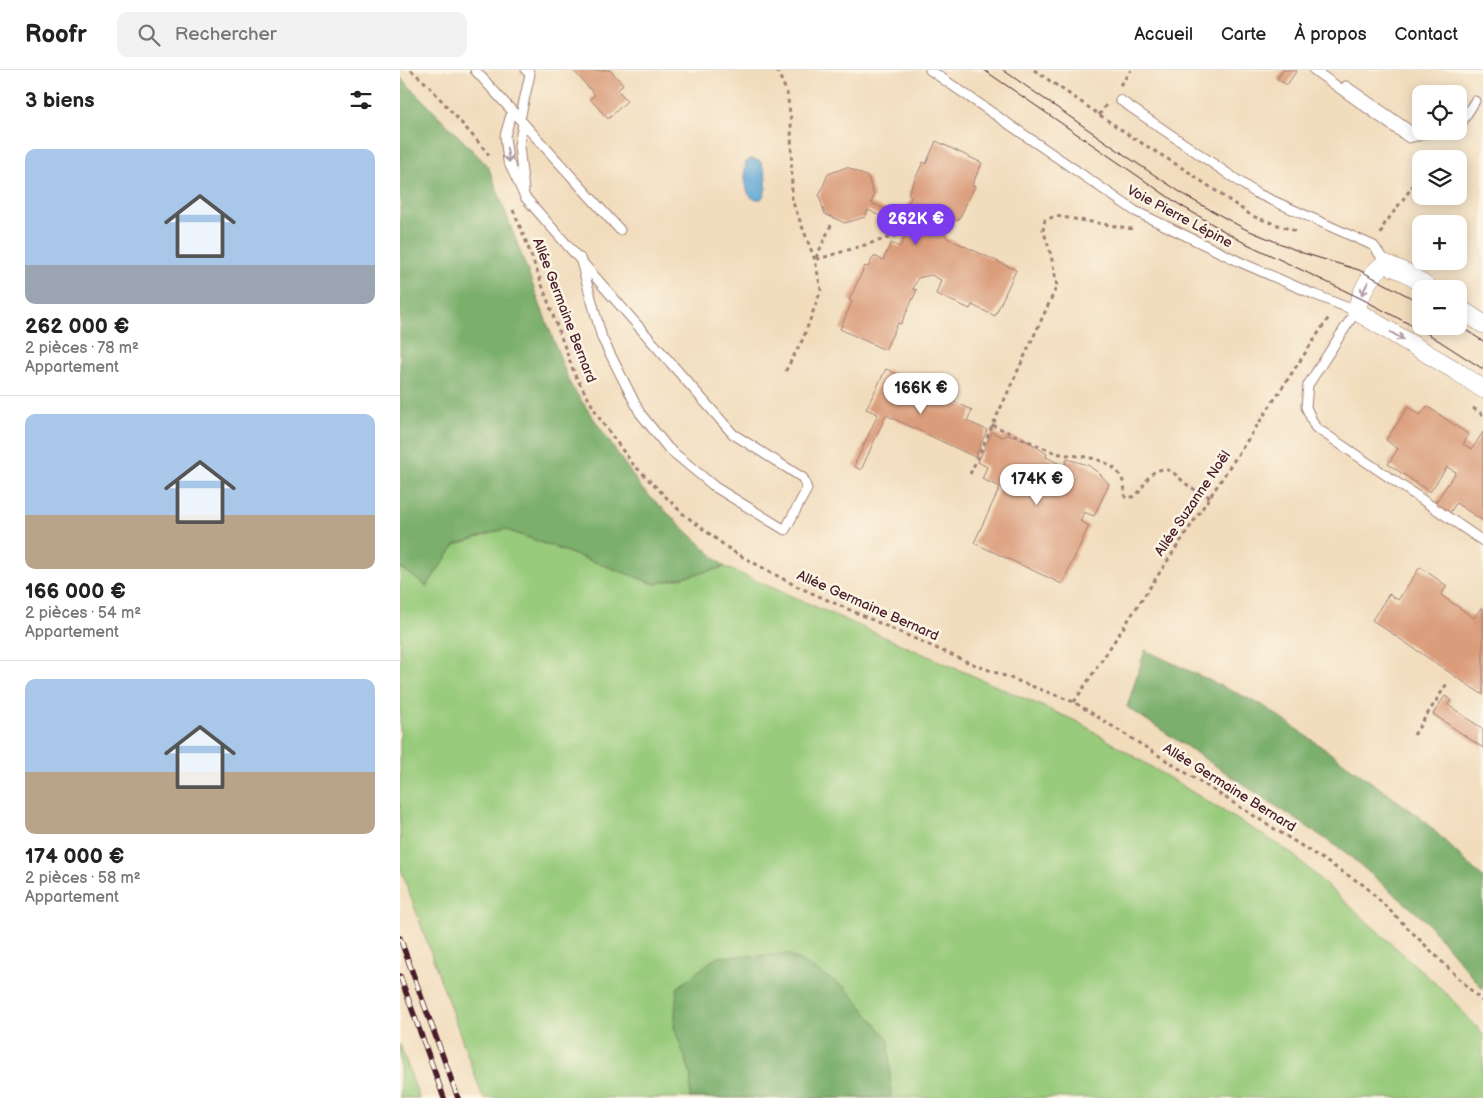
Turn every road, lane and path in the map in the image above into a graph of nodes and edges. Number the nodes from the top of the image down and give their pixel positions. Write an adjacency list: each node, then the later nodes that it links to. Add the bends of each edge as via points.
1 (411, 70): 15 (path, via 481,144)
2 (475, 70): 10 (lane)
3 (526, 70): 12 (lane, via 530,74)
4 (777, 70): 25 (path, via 787,93 791,120 792,200)
5 (930, 70): 19 (lane, Voie Pierre Lépine, via 1135,211)
6 (1314, 70): 13 (lane)
7 (1323, 70): 14 (lane)
8 (1120, 100): 26 (lane, via 1256,193 1374,246)
9 (1475, 101): 11 (lane)
10 (512, 111): 12 (lane); 17 (lane, one-way to 17, via 505,136 508,161)
11 (1467, 114)
12 (521, 121): 17 (lane, via 519,146); 21 (lane)
13 (1412, 136)
14 (1412, 136)
15 (491, 160)
16 (1412, 187): 23 (path, via 1384,225)
17 (525, 197): 24 (lane)
18 (509, 202): 39 (path, Allée Germaine Bernard, via 575,375 601,420 632,463 682,513 732,551 796,586 965,661)
19 (1153, 220): 28 (lane, Voie Pierre Lépine, via 1240,262); 34 (path, via 1145,228 1133,230 1056,216 1046,220 1043,229 1057,286)
20 (831, 226): 25 (path)
21 (620, 230)
22 (898, 235): 25 (path)
23 (1380, 236)
24 (580, 258): 24 (lane, via 733,434 803,478 807,489 785,530 714,487 668,448 640,413 602,338)
25 (815, 260): 32 (path, via 821,290 803,339)
26 (1386, 264): 27 (street); 28 (street, one-way to 28, via 1371,276)
27 (1417, 280)
28 (1356, 311): 33 (street, one-way to 33); 37 (lane, via 1308,385 1306,406 1315,427)
29 (1467, 313): 31 (street)
30 (1330, 316): 36 (path, Allée Suzanne Noël)
31 (1483, 324)
32 (785, 372)
33 (1483, 389)
34 (992, 424): 35 (path); 36 (path, via 1059,454 1096,458 1112,465 1122,477 1125,497 1139,494 1149,475 1159,469 1168,470 1188,486)
35 (970, 474)
36 (1210, 497): 39 (path, Allée Suzanne Noël)
37 (1483, 541)
38 (1448, 682): 40 (path)
39 (1074, 702): 41 (path, Allée Germaine Bernard, via 1365,886)
40 (1414, 735)
41 (1483, 1002)

